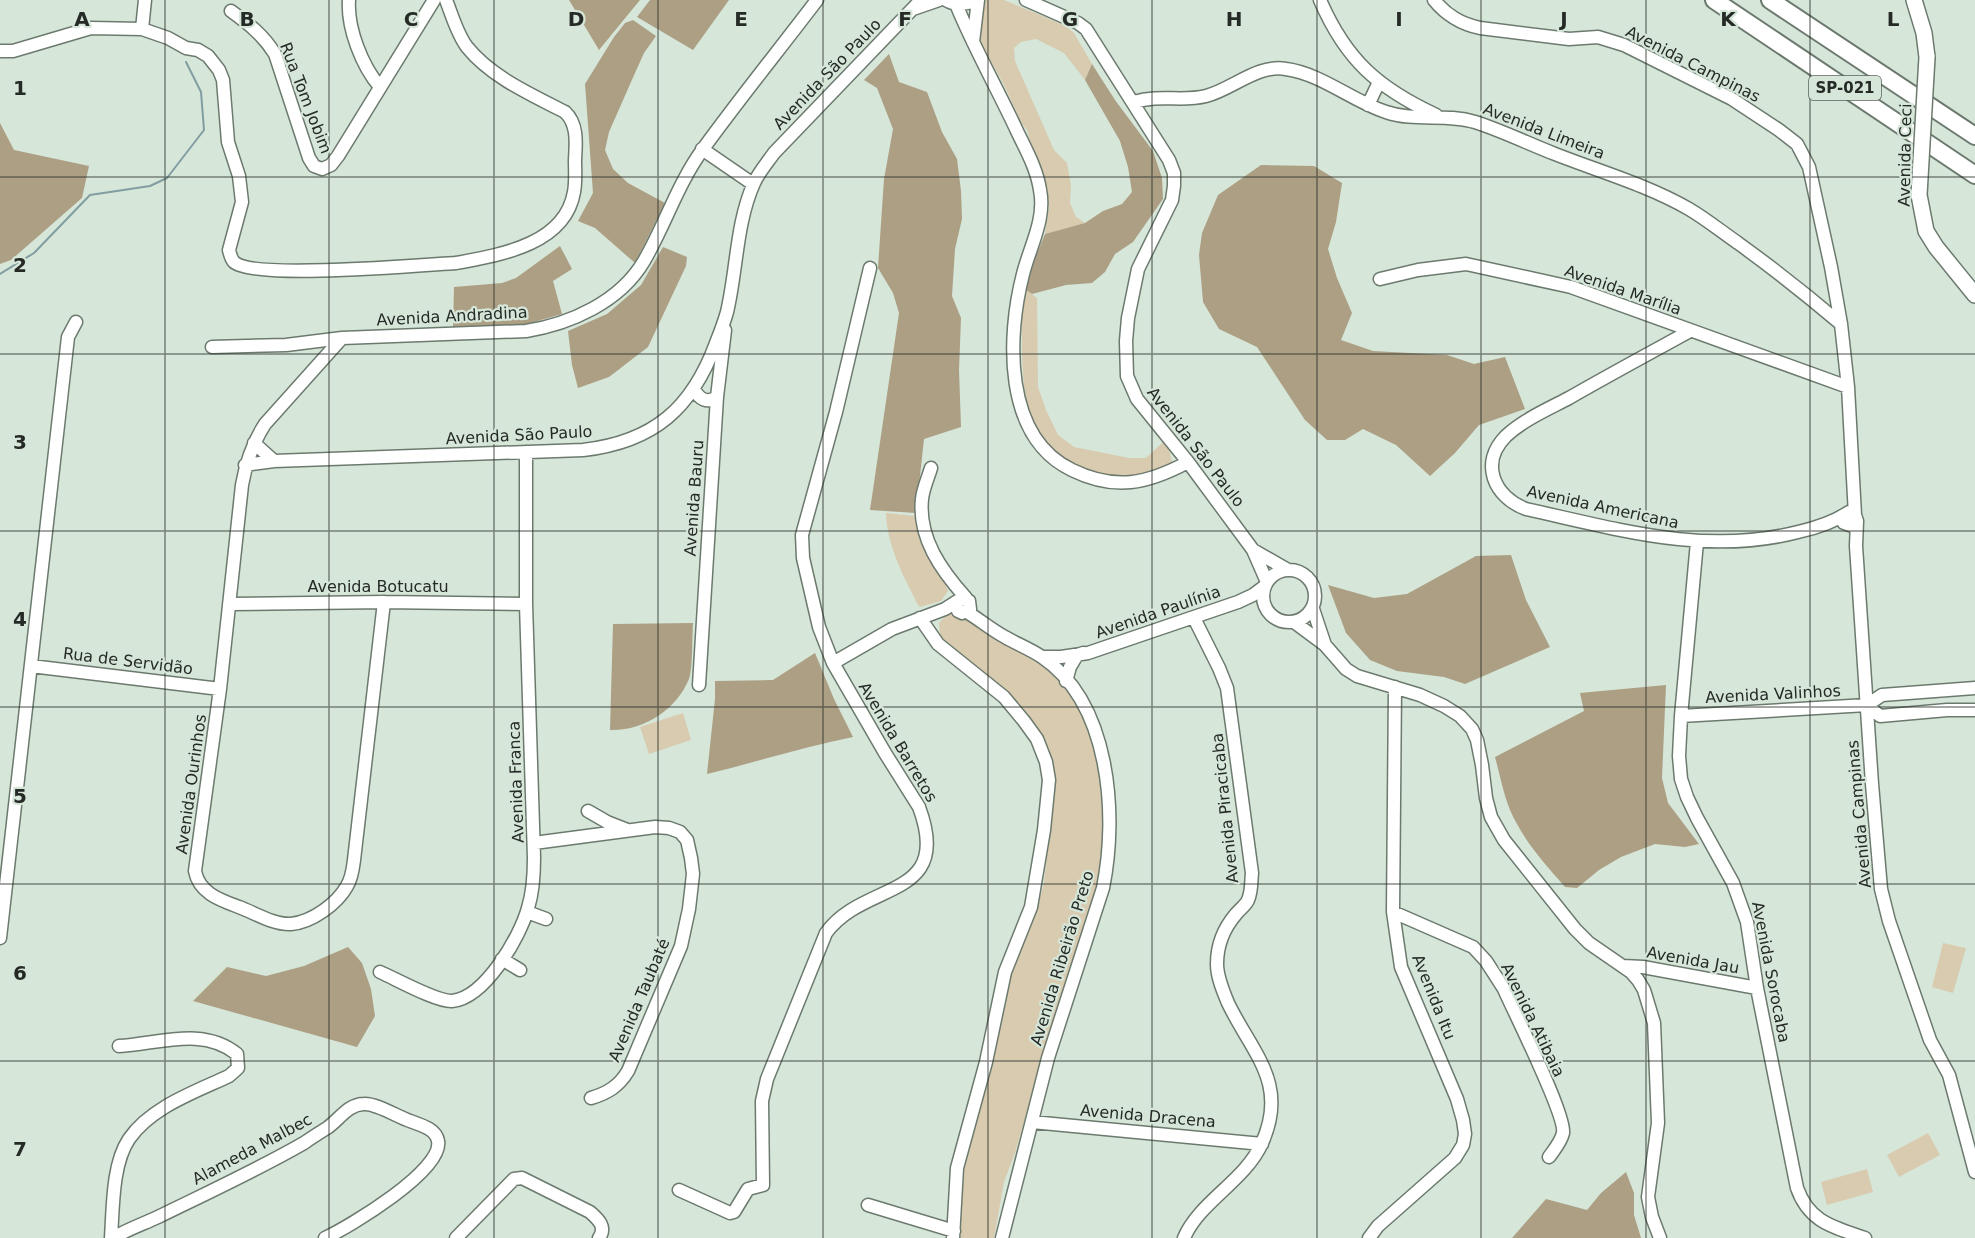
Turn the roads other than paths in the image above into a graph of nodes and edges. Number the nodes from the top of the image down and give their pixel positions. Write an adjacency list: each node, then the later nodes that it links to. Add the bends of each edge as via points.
1 (145, 0): 19 (street)
2 (155, 0): 19 (street)
3 (349, 0): 24 (street, via 364,66)
4 (434, 0): 24 (street)
5 (446, 0): 20 (street, via 466,46 491,69 565,112 573,122 576,144 570,206 552,231 519,248 456,263 282,271 248,268 234,262 229,249 242,193 228,142 223,80 208,56)
6 (817, 0): 29 (street, Avenida Andradina)
7 (921, 0): 18 (street, Avenida São Paulo)
8 (939, 0): 18 (street, Avenida São Paulo)
9 (978, 0): 16 (street, via 967,4); 21 (street)
10 (1026, 0): 25 (street, Avenida São Paulo, via 1086,29)
11 (1320, 0): 23 (street, via 1332,27 1365,71)
12 (1434, 0): 37 (street, Avenida Campinas, via 1451,18 1480,28 1569,39 1598,37 1624,45 1732,99 1797,144 1809,167)
13 (1714, 0): 30 (highway, SP-021)
14 (1770, 0): 28 (highway, SP-021)
15 (1914, 0): 34 (main road, Avenida Ceci, bridge, via 1927,57 1919,195 1926,231)
16 (951, 2): 21 (street)
17 (231, 11): 24 (street, Rua Tom Jobim, via 258,32 275,54 309,158 318,168 326,167 338,156)
18 (909, 11): 31 (street, Avenida São Paulo, via 774,153)
19 (143, 14): 20 (street)
20 (142, 29): 22 (street, via 91,28 13,51)
21 (973, 47): 47 (street, via 1034,167 1040,188 1039,222 1016,310 1014,372 1025,420 1047,453 1087,478 1125,484 1165,474)
22 (0, 51)
23 (1379, 82): 26 (street); 27 (street)
24 (380, 87)
25 (1134, 102): 26 (street, Avenida Limeira, via 1205,96 1267,70 1285,69 1309,75); 47 (street, Avenida São Paulo, via 1169,160 1174,186 1172,200 1136,277 1128,318 1127,376 1137,399)
26 (1368, 105): 27 (street, Avenida Limeira, via 1401,116)
27 (1437, 116): 37 (street, Avenida Limeira, via 1477,123 1662,195 1728,236)
28 (1975, 136)
29 (702, 150): 31 (street); 39 (street, Avenida Andradina, via 644,262 631,280 591,309 546,328 526,331)
30 (1975, 176)
31 (753, 184): 35 (street, Avenida São Paulo)
32 (870, 268): 70 (street, Avenida Barretos, via 802,534 815,614)
33 (1380, 279): 38 (street, Avenida Marília, via 1466,264 1571,287)
34 (1975, 295)
35 (727, 314): 41 (street, Avenida São Paulo); 43 (street, Avenida Bauru)
36 (76, 322): 71 (street, via 68,338)
37 (1841, 324): 42 (street, Avenida Campinas)
38 (1690, 331): 42 (street, Avenida Marília); 51 (street, Avenida Americana, via 1514,430 1498,448 1492,471 1503,495 1526,509)
39 (342, 338): 40 (street, Avenida Andradina, via 286,345); 44 (street, Avenida Ourinhos, via 265,424)
40 (212, 347)
41 (696, 386): 43 (street, via 708,382); 43 (street, via 696,394 704,400 709,401); 45 (street, Avenida São Paulo, via 667,417 632,440 595,448)
42 (1848, 387): 50 (street, Avenida Campinas, via 1853,494)
43 (718, 393): 73 (street, Avenida Bauru)
44 (254, 443): 46 (street); 48 (street, Avenida Ourinhos)
45 (526, 452): 46 (street, Avenida São Paulo); 58 (street, Avenida Franca)
46 (274, 461): 48 (street, Avenida São Paulo)
47 (1188, 462): 52 (street, Avenida São Paulo)
48 (245, 465): 57 (street, Avenida Ourinhos)
49 (931, 468): 59 (street, Avenida Ribeirão Preto, via 922,496 924,534)
50 (1847, 519): 51 (street, Avenida Americana, via 1751,542); 78 (street, Avenida Campinas, via 1856,546)
51 (1697, 542): 81 (street, Avenida Sorocaba)
52 (1253, 550): 53 (street, Avenida São Paulo); 54 (street, Avenida São Paulo)
53 (1288, 570): 54 (street, via 1276,573); 61 (street, via 1309,578 1316,593)
54 (1266, 584): 56 (street, Avenida Paulínia); 60 (street)
55 (384, 602): 57 (street, Avenida Botucatu); 58 (street, Avenida Botucatu); 76 (street, Avenida Ourinhos, via 351,876 340,896 309,918 290,924 277,922 218,899 197,880 195,871)
56 (1238, 602): 60 (street, Avenida Paulínia); 64 (street, Avenida Paulínia)
57 (229, 604): 76 (street, Avenida Ourinhos)
58 (526, 604): 84 (street, Avenida Franca)
59 (963, 605): 62 (street); 69 (street, Avenida Ribeirão Preto, via 987,625)
60 (1265, 606): 65 (street, via 1276,619)
61 (1313, 609): 65 (street); 67 (street)
62 (940, 611): 63 (street); 66 (street)
63 (920, 618): 66 (street); 70 (street, via 892,629)
64 (1194, 618): 68 (street, Avenida Paulínia); 99 (street, Avenida Piracicaba, via 1227,688 1250,852 1248,901 1223,931 1217,965 1224,995 1260,1058 1270,1086 1268,1124)
65 (1294, 622): 67 (street)
66 (938, 644): 106 (street, via 1004,698 1024,721 1037,739 1049,780 1031,907 1005,972 957,1168)
67 (1325, 645): 74 (street, via 1352,673)
68 (1088, 652): 69 (street, Avenida Paulínia); 72 (street, Avenida Paulínia, via 1077,654)
69 (1042, 657): 72 (street, Avenida Ribeirão Preto)
70 (833, 663): 102 (street, Avenida Barretos, via 919,807 926,826 927,849 921,867 906,882 845,913 826,933 767,1079 762,1101 764,1184 748,1189 734,1212)
71 (31, 666): 76 (street, Rua de Servidão); 88 (street)
72 (1066, 681): 98 (street, Avenida Ribeirão Preto, via 1084,704 1101,748 1108,796 1107,868)
73 (699, 685)
74 (1395, 687): 86 (street, Avenida Itu); 90 (street, via 1444,705 1472,729 1480,753 1485,798 1504,840 1575,929)
75 (1970, 688): 77 (street, Avenida Valinhos); 79 (street)
76 (220, 689)
77 (1930, 691): 78 (street, Avenida Valinhos, via 1882,695); 80 (street)
78 (1867, 705): 80 (street, Avenida Valinhos, via 1880,716); 81 (street, Avenida Valinhos); 101 (street, Avenida Campinas, via 1884,903 1930,1040 1949,1074)
79 (1971, 709): 80 (street, Avenida Valinhos)
80 (1930, 711)
81 (1680, 716): 94 (street, Avenida Sorocaba, via 1682,779 1692,807 1740,898)
82 (588, 811): 83 (street)
83 (626, 830): 84 (street, Avenida Taubaté); 97 (street, Avenida Taubaté, via 669,828 687,840 693,874 689,909 681,946 628,1071 614,1088)
84 (534, 843): 85 (street, Avenida Franca)
85 (527, 912): 87 (street); 89 (street, Avenida Franca)
86 (1393, 912): 100 (street, Avenida Atibaia, via 1473,947 1494,972 1563,1125 1563,1133); 113 (street, Avenida Itu, via 1401,967 1457,1099 1465,1134 1464,1145 1455,1158)
87 (546, 919)
88 (0, 938)
89 (502, 959): 92 (street); 93 (street, Avenida Franca, via 479,987 451,1001)
90 (1623, 966): 91 (street, Avenida Jau); 95 (street)
91 (1654, 969): 94 (street, Avenida Jau); 95 (street)
92 (520, 970)
93 (380, 972)
94 (1757, 988): 115 (street, Avenida Sorocaba, via 1802,1202 1823,1222)
95 (1644, 990): 114 (street, via 1654,1023 1658,1124 1648,1197)
96 (119, 1046): 103 (street, via 186,1038 212,1041 237,1054 238,1068 152,1115 137,1130 123,1154)
97 (591, 1098)
98 (1032, 1122): 99 (street, Avenida Dracena); 111 (street, Avenida Ribeirão Preto)
99 (1262, 1144): 112 (street, Avenida Piracicaba, via 1195,1220)
100 (1549, 1157)
101 (1975, 1172)
102 (679, 1190)
103 (114, 1198): 105 (street, via 117,1217); 107 (street)
104 (868, 1205): 106 (street)
105 (129, 1228): 107 (street, Alameda Malbec); 108 (street, Alameda Malbec, via 276,1158 358,1105 369,1104 434,1133 439,1149 423,1172 365,1215)
106 (953, 1234)
107 (112, 1238)
108 (325, 1238)
109 (456, 1238): 110 (street, via 514,1179 522,1178 590,1212 602,1226)
110 (599, 1238)
111 (1002, 1238)
112 (1184, 1238)
113 (1369, 1238)
114 (1660, 1238)
115 (1865, 1238)

